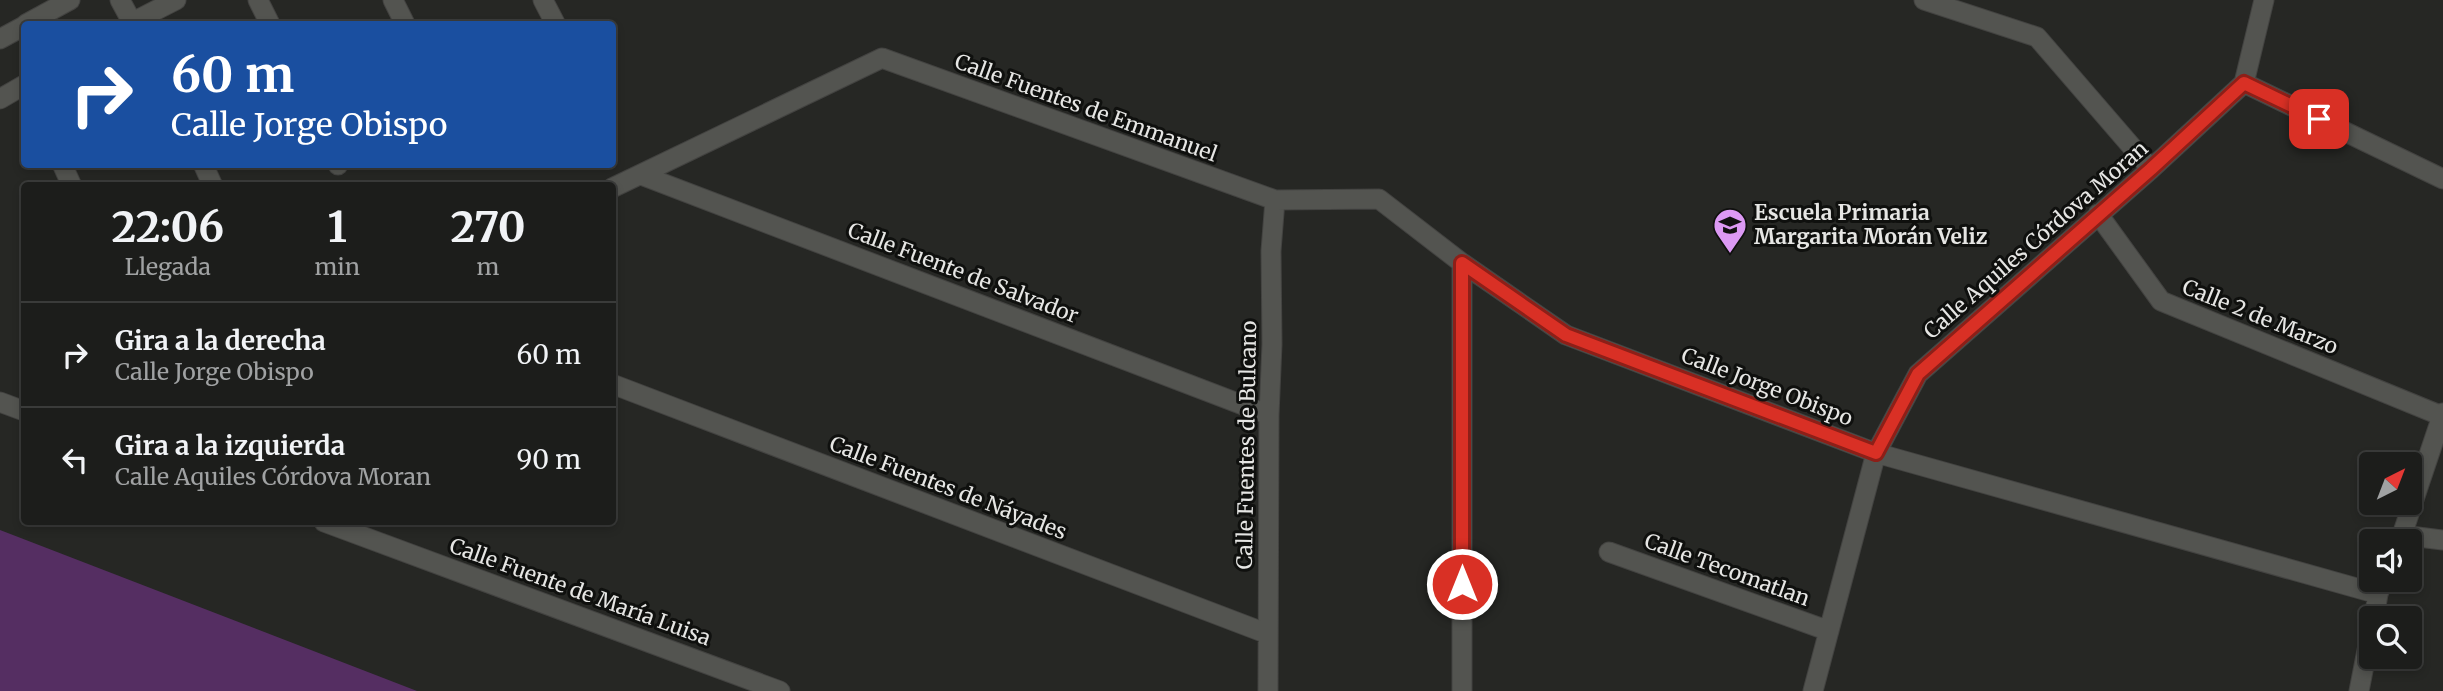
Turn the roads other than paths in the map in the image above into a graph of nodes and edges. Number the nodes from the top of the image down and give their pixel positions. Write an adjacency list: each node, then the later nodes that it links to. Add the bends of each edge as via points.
1 (70, 0): 9 (street)
2 (120, 0): 10 (street)
3 (176, 0): 11 (street)
4 (258, 0): 12 (street)
5 (393, 0): 13 (street)
6 (542, 0): 14 (street)
7 (1924, 0): 20 (street, via 2037,37)
8 (2264, 0): 17 (street)
9 (32, 21)
10 (130, 21)
11 (137, 21)
12 (268, 21)
13 (404, 21)
14 (554, 21)
15 (21, 27): 16 (street)
16 (0, 39)
17 (2244, 83): 20 (street, Calle Aquiles Córdova Moran); 22 (street)
18 (21, 88): 19 (street)
19 (0, 99)
20 (2151, 169): 25 (street, Calle Aquiles Córdova Moran)
21 (641, 175): 23 (street); 24 (street, Calle Fuentes de Emmanuel, via 882,58); 30 (street, Calle Fuente de Salvador)
22 (2443, 179)
23 (616, 186)
24 (1275, 200): 26 (street, Calle Jorge Obispo, via 1379,199); 30 (street, Calle Fuentes de Bulcano)
25 (2098, 214): 31 (street, Calle 2 de Marzo, via 2161,301); 32 (street, Calle Aquiles Córdova Moran, via 1918,374)
26 (1462, 263): 32 (street, Calle Jorge Obispo, via 1566,335); 44 (street)
27 (616, 386): 40 (street, Calle Fuentes de Náyades)
28 (0, 402): 29 (street)
29 (21, 410)
30 (1269, 415): 40 (street, Calle Fuentes de Bulcano)
31 (2442, 415): 34 (street)
32 (1876, 453): 38 (street, Calle Jorge Obispo); 39 (street, Calle Aquiles Córdova Moran)
33 (332, 525): 42 (street, Calle Fuente de María Luisa)
34 (2404, 529)
35 (2422, 539): 36 (street)
36 (2443, 540)
37 (1609, 552): 39 (street, Calle Tecomatlan)
38 (2359, 581)
39 (1829, 631): 45 (street, Calle Aquiles Córdova Moran)
40 (1268, 634): 43 (street, Calle Fuentes de Bulcano)
41 (2363, 669): 46 (street)
42 (780, 691)
43 (1268, 691)
44 (1462, 691)
45 (1813, 691)
46 (2359, 691)

